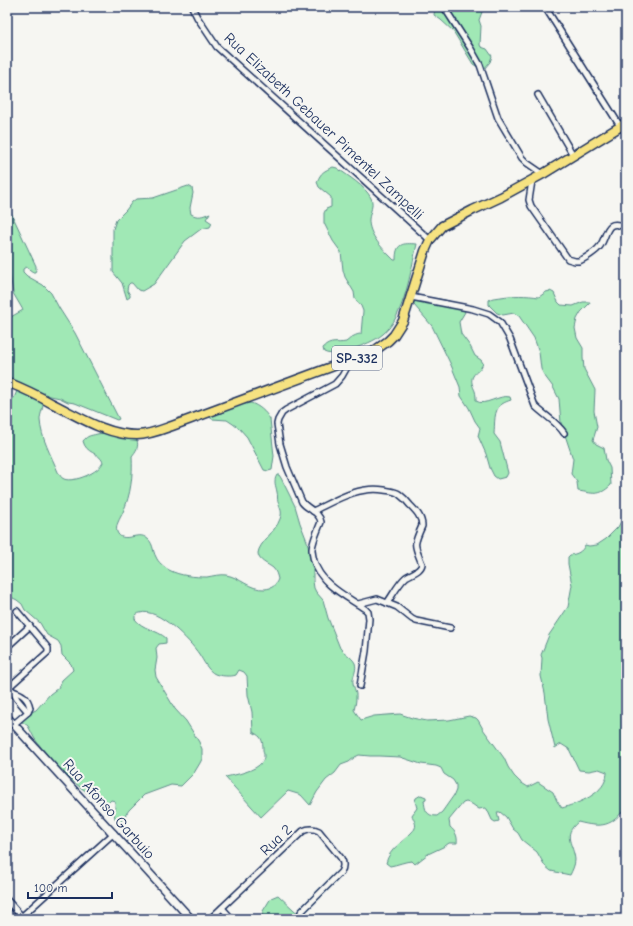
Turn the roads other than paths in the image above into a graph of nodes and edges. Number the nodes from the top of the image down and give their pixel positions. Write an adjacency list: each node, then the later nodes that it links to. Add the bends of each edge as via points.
1 (192, 7): 10 (street, Rua Elizabeth Gebauer Pimentel Zampelli, via 217,47)
2 (444, 7): 7 (street, via 480,65 498,118 522,158)
3 (545, 7): 5 (street)
4 (538, 94): 6 (street)
5 (623, 124): 6 (main road, SP-332)
6 (573, 155): 7 (main road, SP-332)
7 (543, 174): 8 (main road, SP-332)
8 (532, 181): 9 (street, via 529,203 568,259 579,261 598,249 611,226 618,224); 10 (main road, SP-332, via 448,223)
9 (626, 228)
10 (430, 240): 11 (main road, SP-332)
11 (411, 297): 12 (main road, SP-332, via 403,321 394,335 381,347); 14 (street, via 473,309 489,314 500,322 510,339 535,406)
12 (351, 360): 13 (main road, SP-332, via 172,426 137,435 109,430); 15 (street, via 335,384 286,410 279,417 277,424 287,467 302,502)
13 (7, 382)
14 (564, 433)
15 (314, 511): 16 (street, via 351,493 378,489 397,493 419,514 422,526 415,544 422,566 404,579); 17 (street, via 320,522 312,548 316,567 322,578)
16 (387, 603): 17 (street, via 377,600); 20 (street, via 397,606 416,621)
17 (358, 604): 22 (street, via 368,612 369,619)
18 (17, 611): 19 (street)
19 (30, 626): 21 (street); 23 (street, via 48,648 48,652)
20 (450, 628)
21 (7, 647)
22 (360, 686)
23 (10, 688): 25 (street, via 23,694 30,703 28,712)
24 (7, 717): 25 (street, Rua Afonso Garbuio)
25 (14, 724): 26 (street, Rua Afonso Garbuio)
26 (114, 833): 30 (street); 31 (street, Rua Afonso Garbuio)
27 (7, 900): 30 (street)
28 (222, 908): 29 (street, Rua 2, via 303,831 311,828 319,831 341,858 343,866 341,872); 32 (street, Rua 2); 33 (street)
29 (301, 912)
30 (21, 918)
31 (191, 919)
32 (210, 919)
33 (232, 919)

